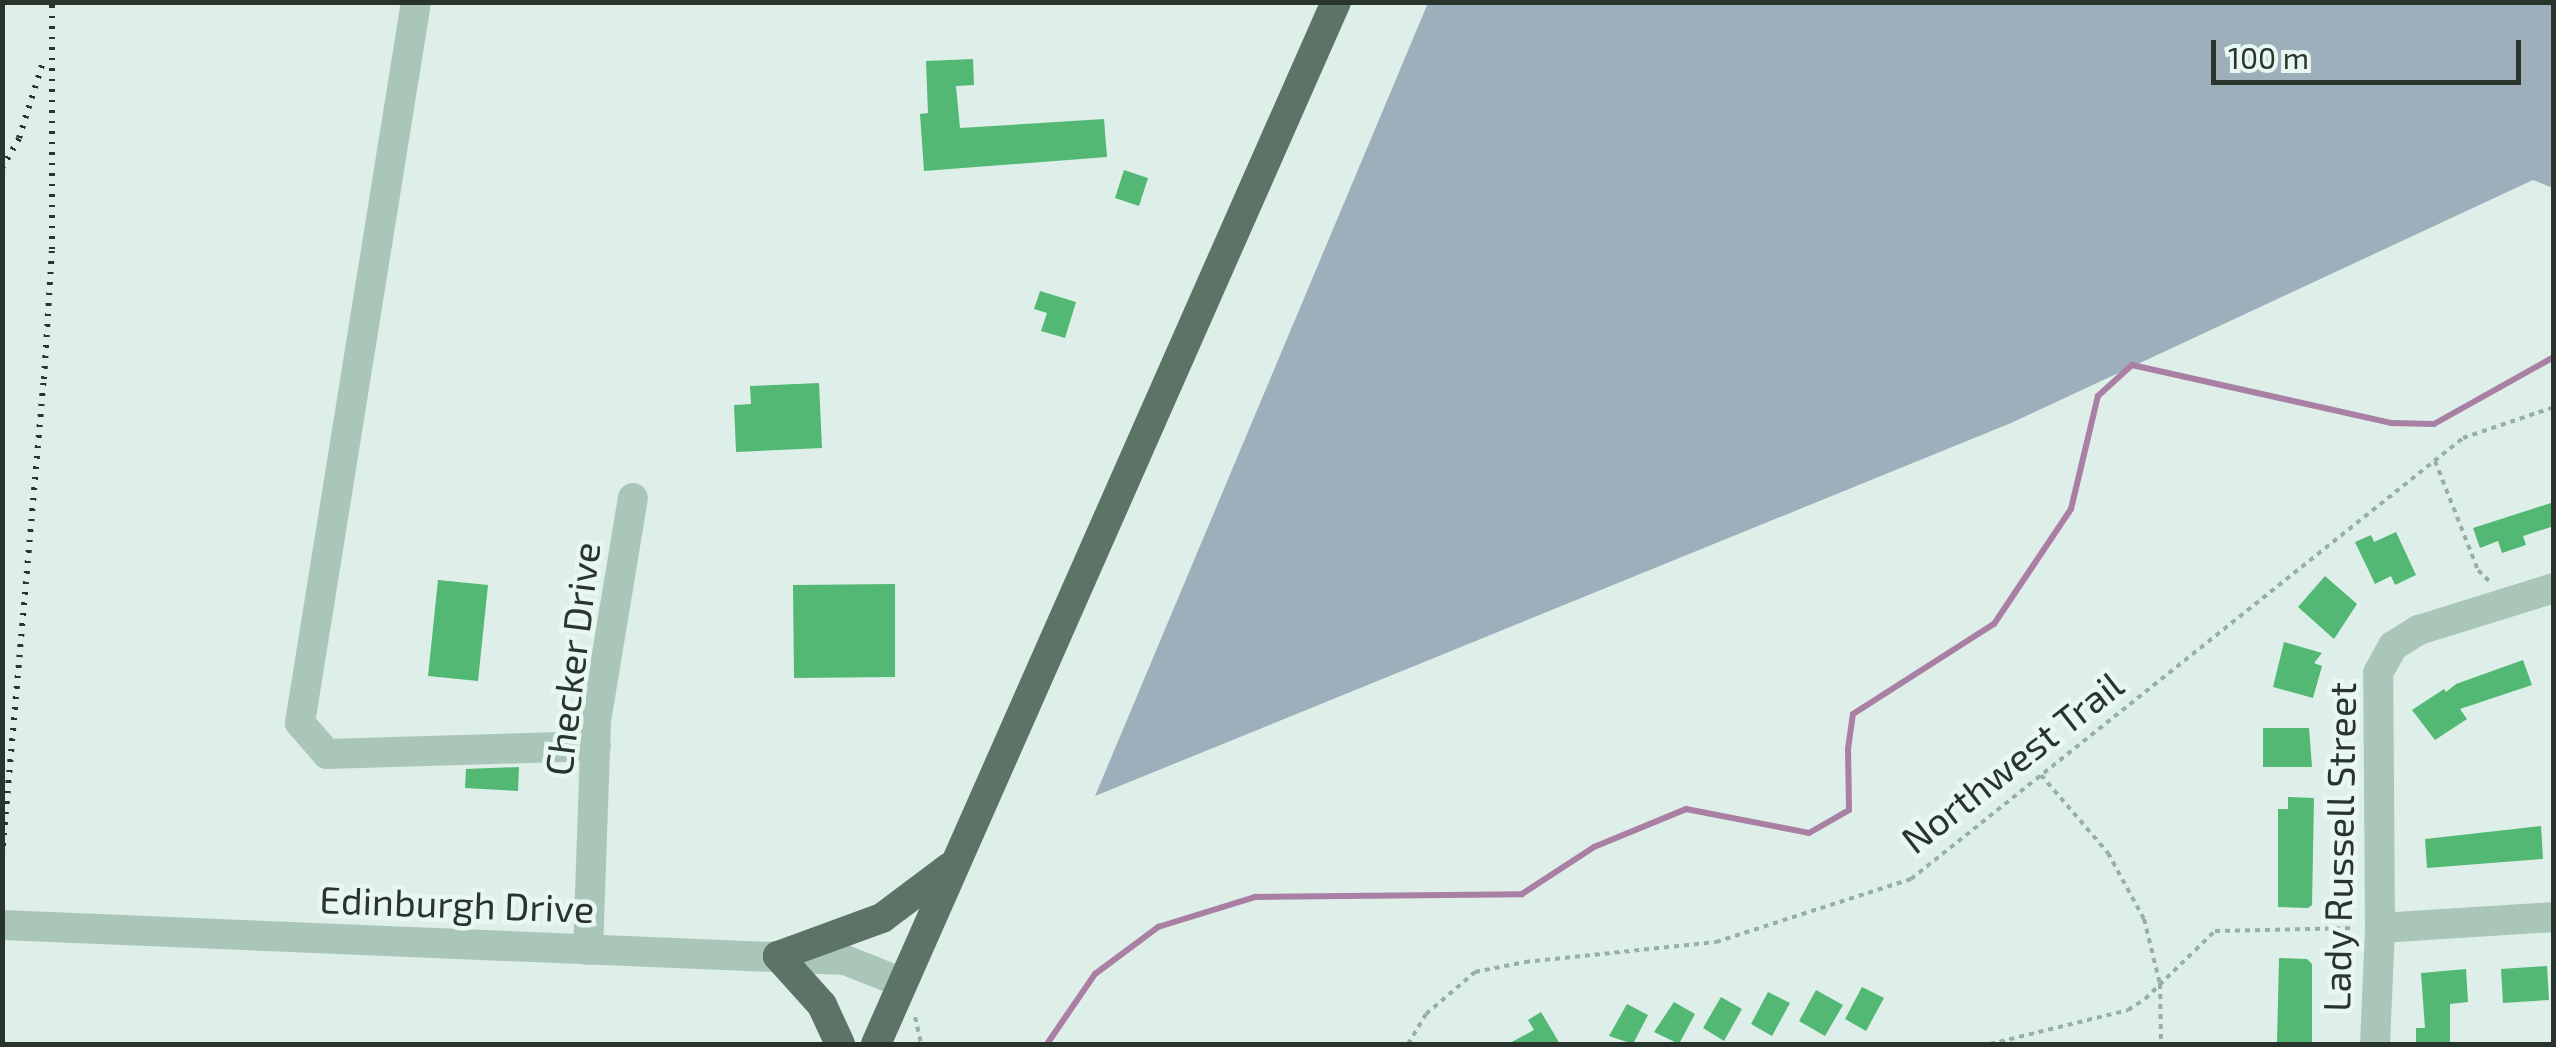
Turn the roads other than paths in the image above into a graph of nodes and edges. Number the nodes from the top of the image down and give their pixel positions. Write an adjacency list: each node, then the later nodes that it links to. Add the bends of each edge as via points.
1 (416, 2): 5 (street, via 300,723 327,754)
2 (1336, 2): 6 (main road)
3 (633, 498): 5 (street, Checker Drive)
4 (2554, 588): 9 (street, Lady Russell Street, via 2419,630 2394,646 2378,674)
5 (596, 746): 10 (street, Checker Drive)
6 (956, 862): 11 (main road, via 882,918); 12 (main road)
7 (2554, 917): 9 (street)
8 (2, 925): 10 (street, Edinburgh Drive)
9 (2380, 928): 15 (street, Lady Russell Street)
10 (588, 950): 11 (street, Edinburgh Drive)
11 (778, 956): 12 (street, Edinburgh Drive, via 845,960); 13 (main road, via 822,1005)
12 (903, 983): 14 (main road)
13 (840, 1044)
14 (876, 1044)
15 (2375, 1044)

